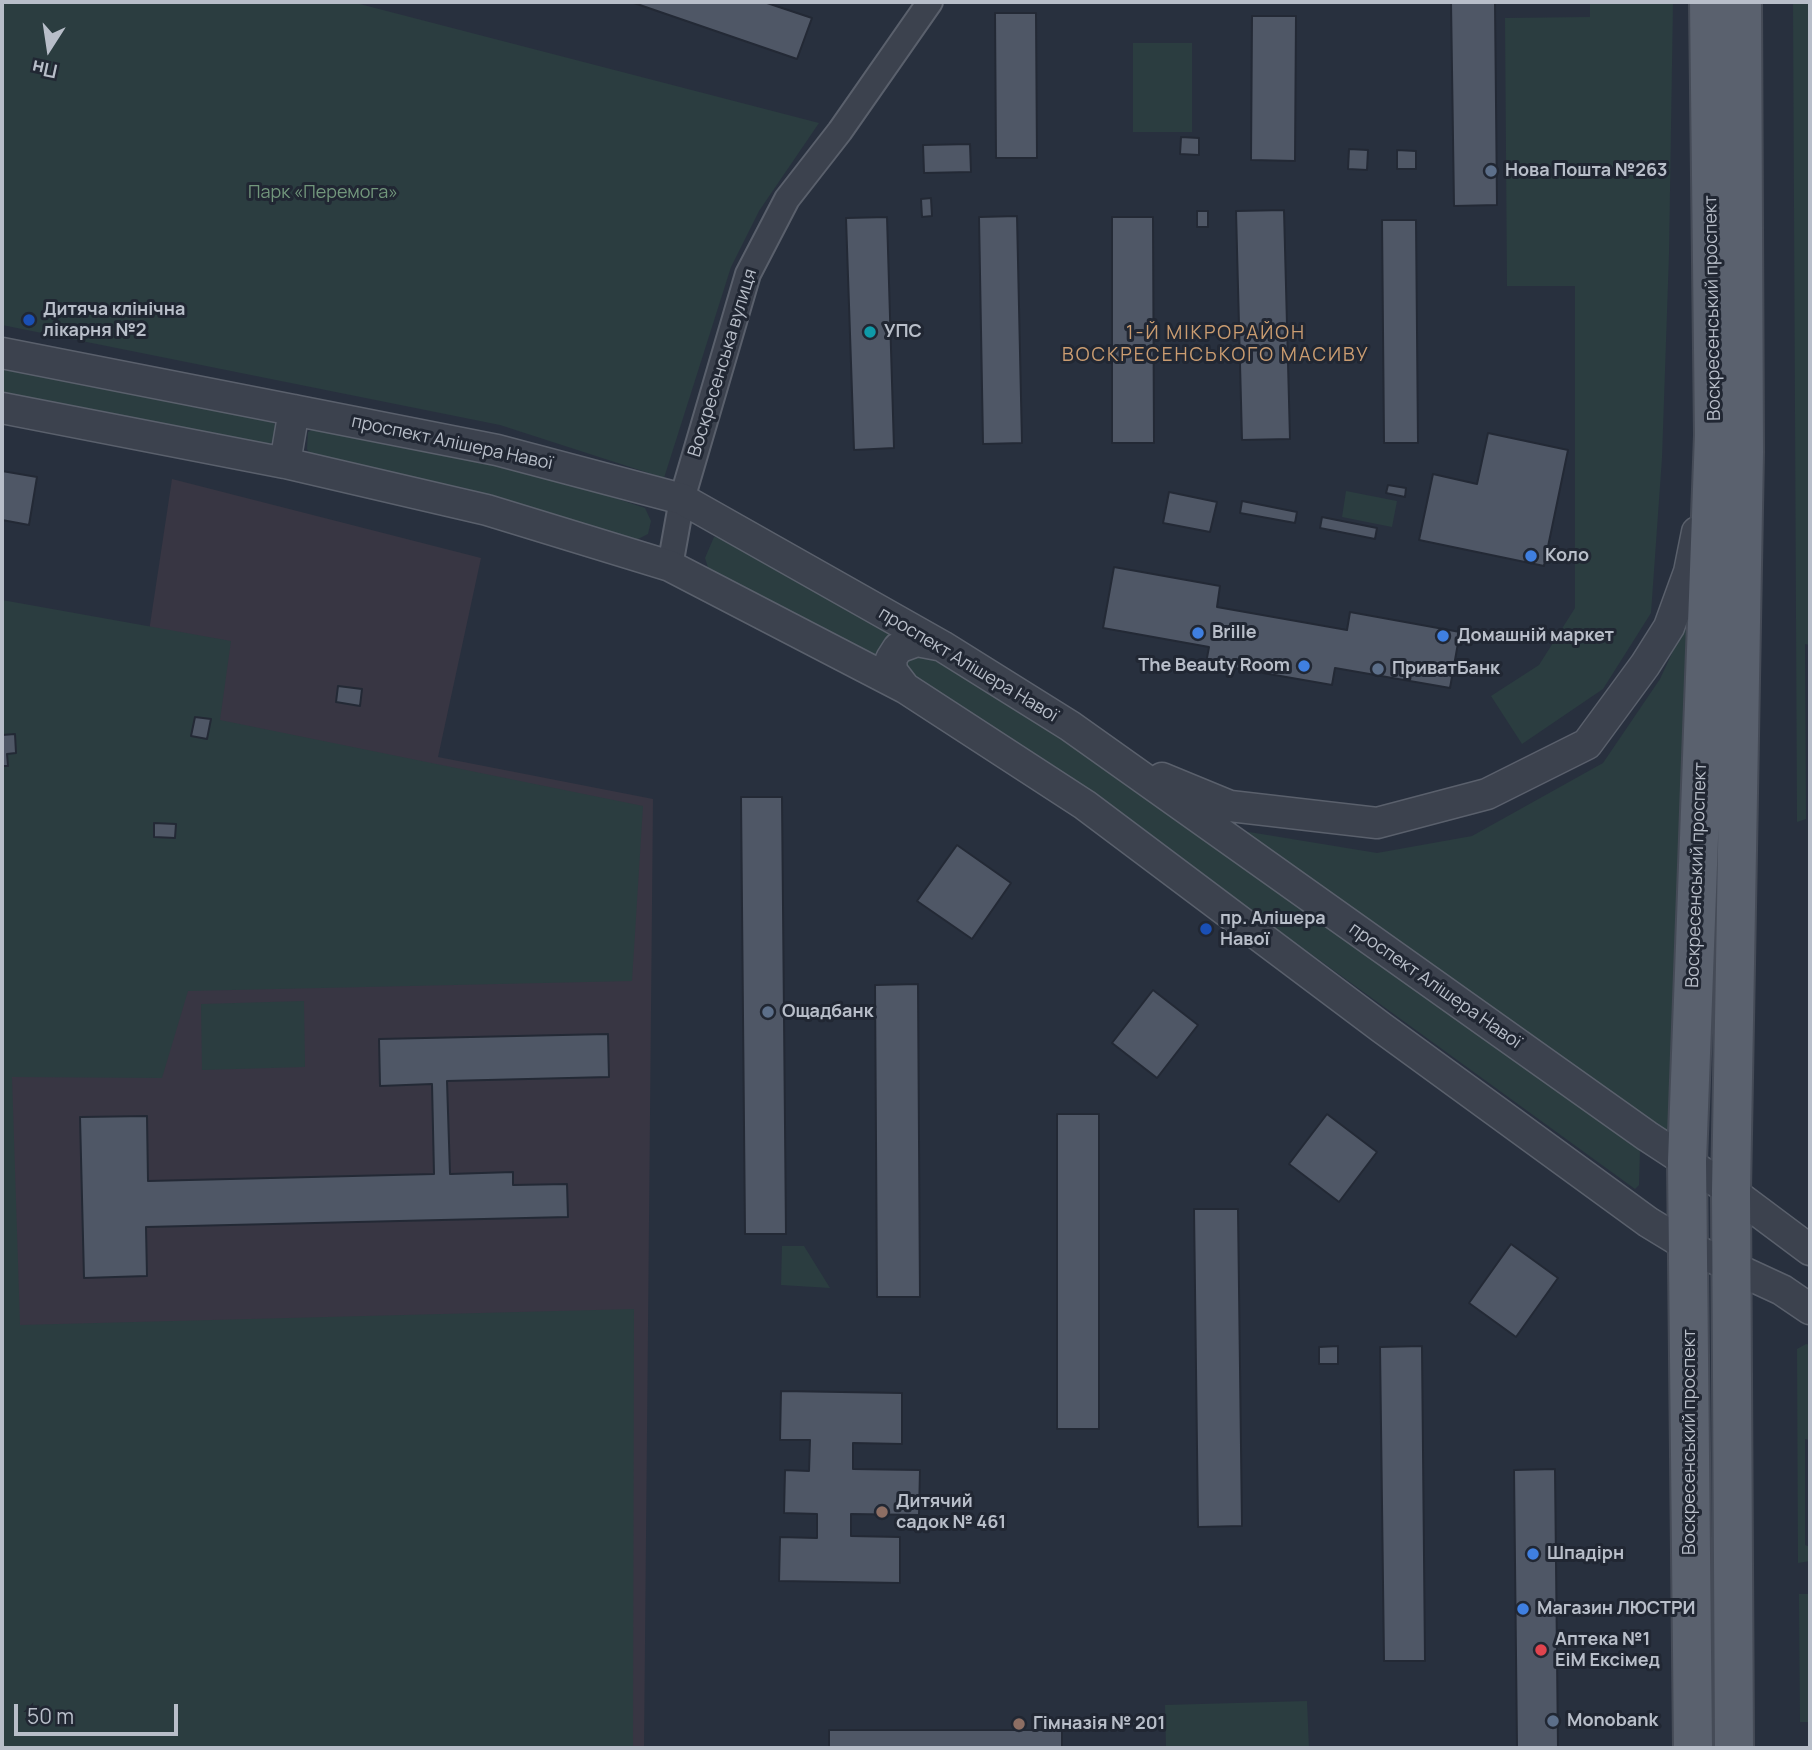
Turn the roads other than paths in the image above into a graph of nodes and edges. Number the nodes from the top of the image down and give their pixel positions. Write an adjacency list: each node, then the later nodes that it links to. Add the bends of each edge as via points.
1 (930, 2): 9 (street, Воскресенська вулиця, via 787,199 754,262)
2 (1709, 2): 7 (main road, Воскресенський проспект)
3 (1742, 2): 15 (main road, Воскресенський проспект, via 1744,452)
4 (2, 353): 6 (street, проспект Алішера Навої)
5 (2, 408): 8 (street)
6 (294, 410): 8 (street); 9 (street, проспект Алішера Навої, via 497,450)
7 (1714, 435): 13 (street, via 1689,572 1669,626 1587,744 1487,794 1377,823 1230,806); 14 (main road, Воскресенський проспект)
8 (285, 463): 10 (street, via 487,510)
9 (681, 499): 10 (street, Воскресенська вулиця); 11 (street, проспект Алішера Навої)
10 (670, 566): 12 (street)
11 (942, 646): 12 (street, via 917,641 898,648 891,659 892,671); 13 (street, проспект Алішера Навої)
12 (905, 688): 16 (street, via 1085,805 1648,1223)
13 (1118, 761): 14 (street, проспект Алішера Навої)
14 (1686, 1161): 15 (street, проспект Алішера Навої); 16 (main road, Воскресенський проспект)
15 (1731, 1191): 17 (street, проспект Алішера Навої); 18 (main road, Воскресенський проспект)
16 (1689, 1247): 18 (street); 20 (main road, Воскресенський проспект)
17 (1810, 1250)
18 (1731, 1266): 19 (street); 21 (main road, Воскресенський проспект)
19 (1810, 1309)
20 (1693, 1748)
21 (1734, 1748)

